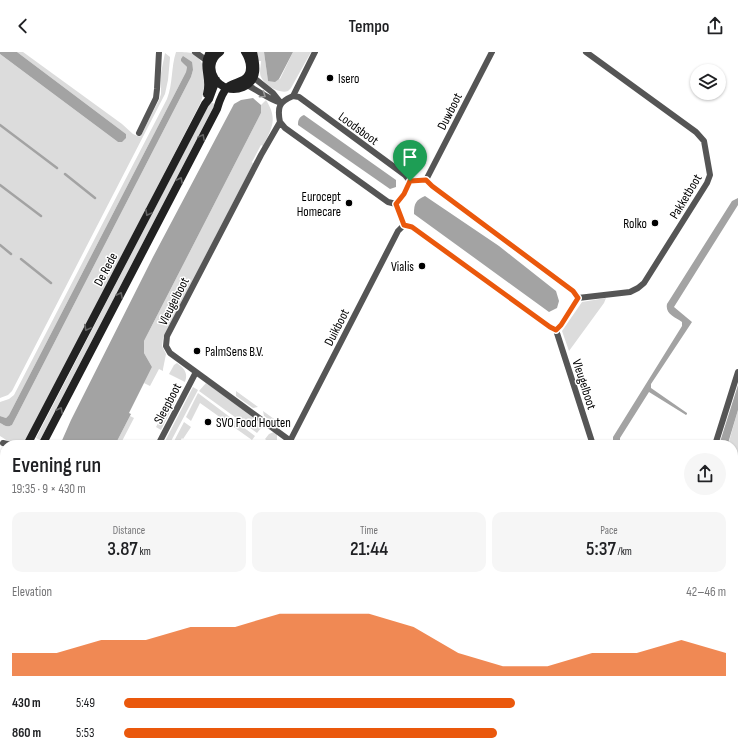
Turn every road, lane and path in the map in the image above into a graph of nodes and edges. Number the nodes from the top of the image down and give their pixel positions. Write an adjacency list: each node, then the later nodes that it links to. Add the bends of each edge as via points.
1 (159, 52): 17 (street, via 156,98)
2 (195, 52): 9 (street)
3 (210, 52): 9 (main road)
4 (220, 52): 9 (main road)
5 (315, 52): 14 (street)
6 (492, 52): 18 (street, Duwboot)
7 (586, 52): 22 (street, Pakketboot, via 696,132 704,141 710,175 708,183 644,283 630,292)
8 (249, 53): 10 (main road)
9 (209, 62): 11 (main road, via 206,67)
10 (252, 75): 12 (main road); 13 (main road, via 230,85); 15 (street)
11 (212, 81): 13 (main road); 26 (main road, De Rede, one-way to 26, via 209,99)
12 (247, 85): 13 (main road); 15 (street, one-way to 15, via 269,99)
13 (229, 89): 27 (main road, De Rede, one-way to 13, via 219,101)
14 (293, 96): 15 (street); 19 (street, Loodsboot, via 300,97)
15 (281, 103): 16 (street, via 278,112)
16 (280, 122): 20 (street, via 388,202); 24 (street, Vleugelboot, via 167,336 166,346 170,353)
17 (139, 133)
18 (426, 180): 19 (street); 22 (street, via 573,291)
19 (410, 181): 20 (street)
20 (396, 204): 21 (street)
21 (404, 225): 23 (street, via 412,227); 30 (street, Duikboot, via 398,231)
22 (578, 298): 23 (street)
23 (556, 330): 31 (street, Vleugelboot)
24 (196, 372): 28 (street, Sleepboot); 29 (street, Vleugelboot)
25 (738, 372): 32 (street)
26 (30, 440)
27 (45, 440)
28 (161, 440)
29 (289, 440)
30 (291, 440)
31 (591, 440)
32 (717, 440)

